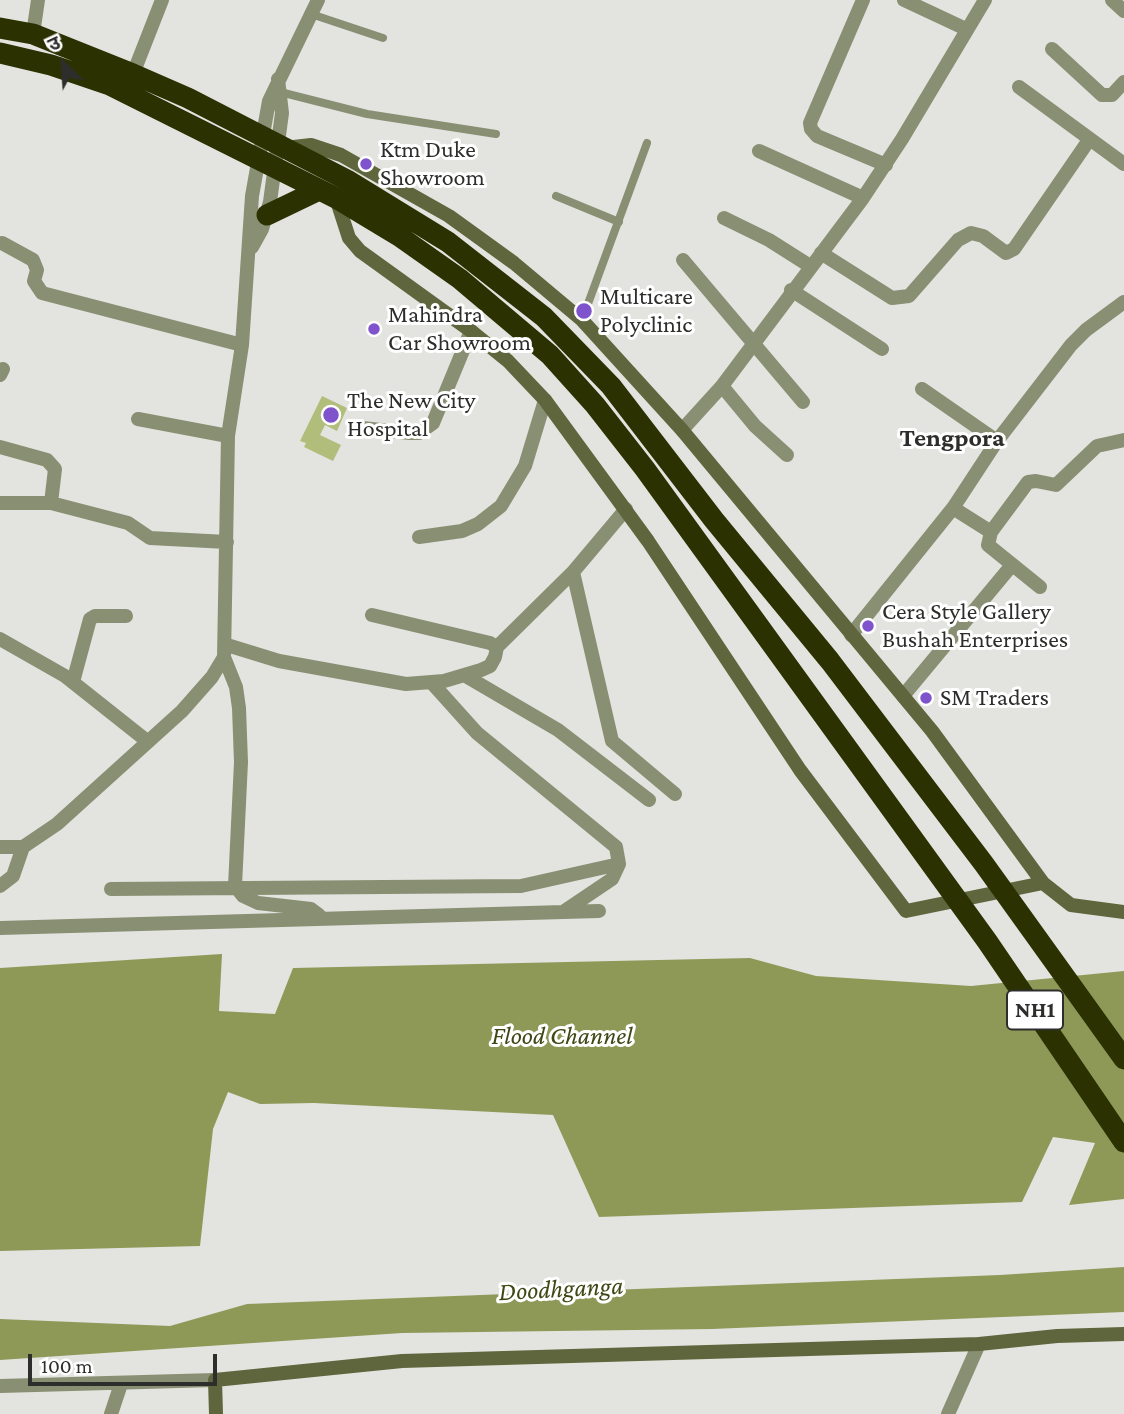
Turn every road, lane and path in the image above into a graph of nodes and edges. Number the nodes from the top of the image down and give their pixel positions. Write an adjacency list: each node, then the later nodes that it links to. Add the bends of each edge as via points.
1 (38, 0): 12 (street)
2 (162, 0): 16 (street)
3 (318, 0): 9 (street)
4 (863, 0): 26 (street, via 810,124 817,136)
5 (904, 0): 11 (street)
6 (985, 0): 11 (street)
7 (1112, 0): 8 (street)
8 (1124, 11)
9 (311, 14): 13 (lane); 18 (street)
10 (0, 28): 12 (highway, NH1)
11 (966, 29): 26 (street)
12 (33, 34): 16 (highway, NH1)
13 (383, 38)
14 (1052, 49): 17 (street, via 1102,95 1112,95)
15 (0, 53): 23 (highway, NH1, via 110,85)
16 (133, 74): 23 (highway, NH1)
17 (1124, 82)
18 (279, 85): 20 (lane, via 367,114); 23 (street, via 269,101)
19 (1019, 87): 21 (street)
20 (496, 134)
21 (1089, 140): 25 (street); 35 (street, via 1014,249 1006,253 971,233 958,240 909,296 892,298)
22 (647, 143): 32 (lane)
23 (271, 151): 27 (highway, NH1); 30 (street); 34 (street, via 251,208); 40 (main road, via 311,145 326,149 438,209); 92 (highway, NH1, via 347,180 448,242 569,339 830,661)
24 (760, 151): 29 (street)
25 (1124, 164)
26 (886, 165): 29 (street)
27 (328, 194): 30 (highway); 41 (main road, via 360,251); 93 (highway, NH1, via 399,236 524,330 625,442 1025,996)
28 (556, 196): 32 (lane)
29 (863, 198): 35 (street)
30 (267, 215): 34 (street)
31 (724, 218): 37 (street)
32 (619, 222): 40 (lane)
33 (2, 243): 43 (street, via 33,260 37,270 34,281 42,293)
34 (249, 252): 43 (street)
35 (821, 253): 37 (street)
36 (683, 260): 42 (street)
37 (810, 266): 38 (street)
38 (791, 290): 42 (street); 44 (street)
39 (1124, 302): 54 (street, via 1081,334)
40 (582, 320): 51 (main road)
41 (471, 331): 47 (main road); 50 (street, via 433,423 419,433)
42 (753, 344): 45 (street); 48 (street)
43 (242, 345): 52 (street)
44 (882, 349)
45 (722, 386): 51 (street); 56 (street)
46 (922, 389): 54 (street)
47 (545, 400): 60 (main road); 62 (street, via 525,466 501,506 462,531)
48 (803, 402)
49 (138, 419): 52 (street)
50 (362, 428)
51 (682, 430): 69 (main road)
52 (228, 436): 63 (street)
53 (1124, 440): 61 (street, via 1097,446 1056,485 1028,482)
54 (997, 441): 59 (street)
55 (0, 447): 58 (street, via 47,460 55,469)
56 (787, 455)
57 (0, 503): 58 (street)
58 (51, 503): 63 (street, via 128,523 150,538)
59 (953, 508): 61 (street); 69 (street)
60 (626, 509): 65 (street); 83 (main road, via 800,770 906,911)
61 (990, 532): 64 (street, via 988,545)
62 (419, 537)
63 (227, 542): 72 (street)
64 (1012, 565): 66 (street); 76 (street)
65 (573, 572): 71 (street); 78 (street, via 612,741)
66 (1040, 587)
67 (372, 615): 71 (street)
68 (126, 616): 74 (street, via 94,615 90,619)
69 (851, 635): 76 (main road)
70 (0, 639): 74 (street)
71 (497, 647): 73 (street, via 490,666)
72 (225, 651): 75 (street, via 386,681); 77 (street, via 212,677); 85 (street, via 239,708)
73 (464, 675): 75 (street); 79 (street, via 558,730)
74 (73, 682): 77 (street)
75 (432, 683): 82 (street, via 477,733 608,839 616,847)
76 (903, 696): 83 (main road)
77 (147, 741): 81 (street, via 57,824)
78 (675, 794)
79 (649, 800)
80 (0, 847): 81 (street)
81 (23, 847): 84 (street, via 13,876)
82 (619, 864): 85 (street, via 521,886); 88 (street, via 612,879)
83 (1043, 883): 89 (main road, via 1071,905)
84 (0, 886)
85 (235, 886): 86 (street); 90 (street, via 258,903 311,909)
86 (111, 889)
87 (599, 911): 88 (street)
88 (563, 912): 90 (street)
89 (1124, 912)
90 (321, 918): 91 (street)
91 (0, 928)
92 (1124, 1059)
93 (1124, 1142)
94 (1124, 1334): 95 (main road)
95 (979, 1344): 96 (main road, via 402,1362); 101 (street)
96 (215, 1380): 97 (street); 100 (main road)
97 (121, 1384): 98 (street); 99 (street)
98 (0, 1386)
99 (111, 1414)
100 (216, 1414)
101 (948, 1414)

